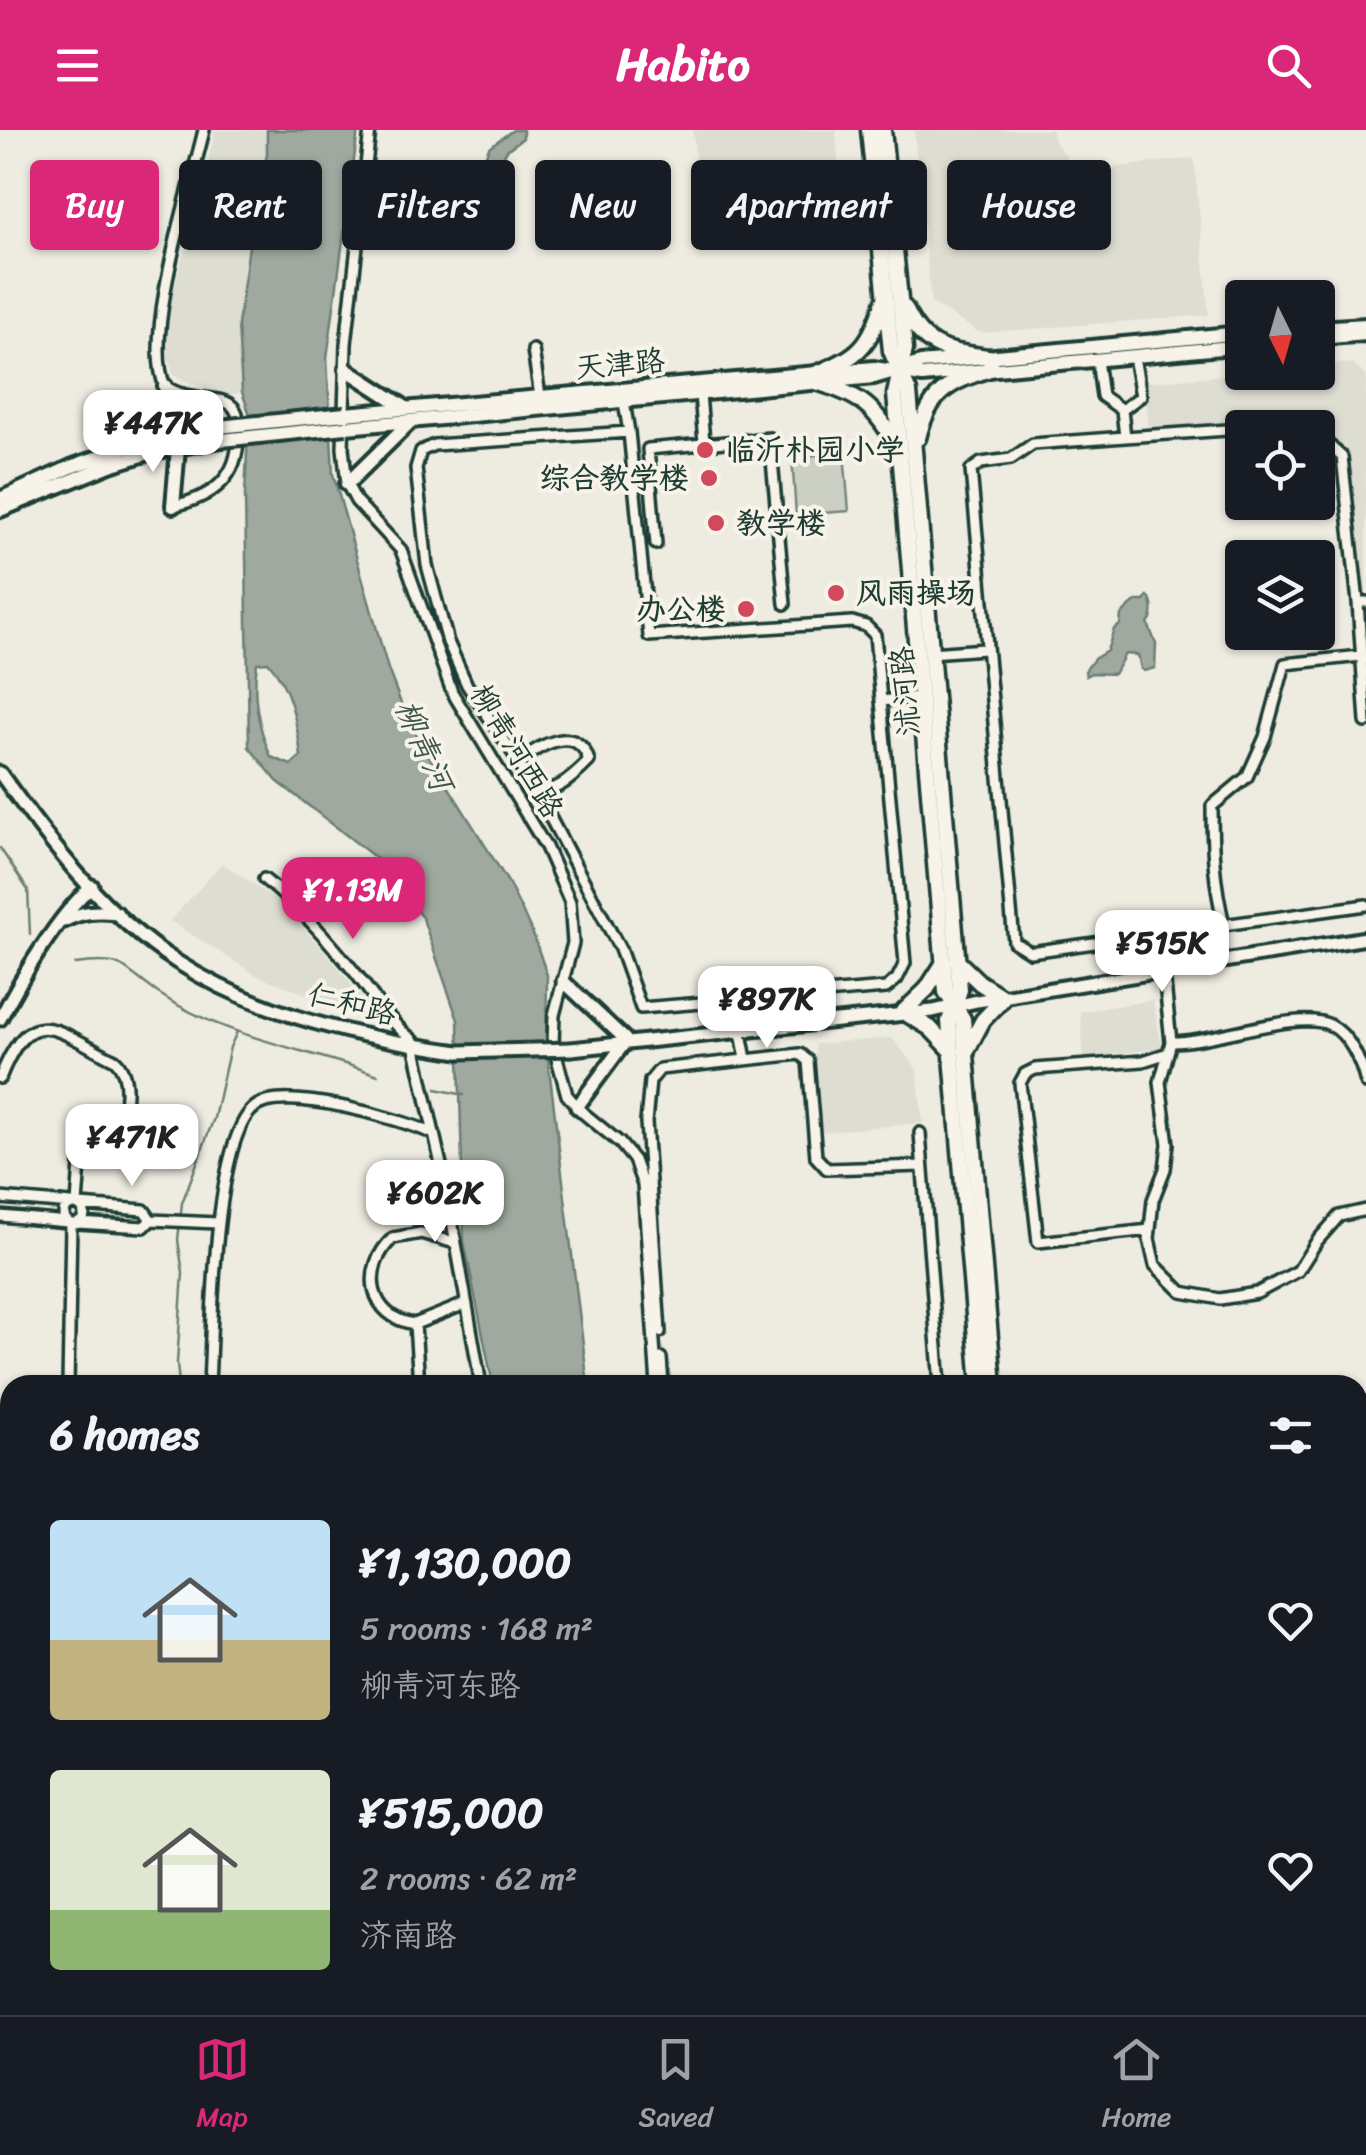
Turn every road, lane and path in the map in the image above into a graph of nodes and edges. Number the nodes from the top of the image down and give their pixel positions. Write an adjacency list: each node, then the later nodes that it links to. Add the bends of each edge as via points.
1 (204, 130): 19 (street, via 160,315)
2 (370, 130): 16 (street)
3 (869, 130): 5 (main road, 沭河路)
4 (883, 130): 5 (main road, 沭河路)
5 (893, 294): 15 (main road, via 928,341); 17 (main road, 沭河路, via 891,350); 18 (main road, via 866,346)
6 (1366, 325): 7 (main road)
7 (1335, 327)
8 (1366, 334): 10 (main road)
9 (1225, 335): 15 (main road, 天津路)
10 (1335, 337)
11 (1225, 348): 13 (main road, 天津路)
12 (533, 350): 21 (street)
13 (1134, 356): 14 (main road, 天津路); 23 (street, via 1141,396)
14 (1097, 360): 15 (main road, 天津路); 23 (street, via 1102,396)
15 (991, 363): 17 (main road, 天津路, via 922,376); 31 (main road, via 934,399)
16 (346, 369): 24 (main road); 32 (street)
17 (899, 372): 18 (main road, 天津路, via 874,368); 31 (main road, 沭河路, via 909,392)
18 (816, 377): 20 (main road, 天津路); 21 (main road, 天津路); 31 (main road, via 870,405)
19 (165, 386): 28 (main road); 34 (street, via 190,398 225,402 238,414 232,468 202,499)
20 (700, 394): 22 (main road, 天津路); 29 (street)
21 (540, 396): 24 (main road, 天津路)
22 (624, 402): 24 (main road, 天津路); 26 (street)
23 (1122, 410): 27 (street)
24 (408, 414): 28 (main road, 天津路, bridge); 32 (main road)
25 (1225, 429): 27 (street)
26 (628, 432): 43 (street, via 649,636 852,622 876,636); 45 (street, via 421,451 416,468 427,565 448,642 467,685)
27 (1125, 437): 39 (street, via 1033,444 1011,459 970,470)
28 (178, 441): 33 (main road, via 143,441); 34 (main road); 35 (main road)
29 (704, 442): 36 (street, via 648,448); 38 (street, via 770,438)
30 (1335, 450): 37 (street, via 1342,456)
31 (907, 454): 40 (main road, 沭河路); 42 (main road, 沭河路)
32 (348, 484): 48 (street, 柳青河西路, via 356,502 401,550 452,692)
33 (0, 499)
34 (173, 506)
35 (0, 510)
36 (656, 544)
37 (1362, 602): 41 (street)
38 (784, 604)
39 (985, 649): 40 (street); 56 (street, via 1014,942 1030,952)
40 (930, 653): 58 (main road, 沭河路)
41 (1361, 656): 44 (street); 55 (street, via 1284,664 1247,777 1212,806 1214,878)
42 (920, 698): 43 (street); 58 (main road, 沭河路)
43 (881, 701): 49 (street, via 905,963 886,988 641,1008 620,949)
44 (1366, 722)
45 (518, 762): 47 (street); 49 (street, via 563,740 584,746 589,761 572,779)
46 (0, 776): 51 (street, 仁和路, via 46,842)
47 (524, 780): 48 (street); 49 (street)
48 (510, 789): 61 (street, 柳青河西路, via 570,902 572,943)
49 (536, 791)
50 (264, 878): 68 (street)
51 (92, 886): 53 (street, 仁和路); 54 (street); 68 (street, 仁和路, via 177,957 217,980 322,1020)
52 (1366, 905): 55 (street)
53 (117, 912): 54 (street, via 94,910); 68 (street, 仁和路, via 174,961 215,984 364,1037)
54 (61, 923): 65 (street)
55 (1224, 924): 56 (street)
56 (1211, 926): 59 (street)
57 (1366, 940): 59 (street); 60 (street)
58 (951, 962): 62 (main road); 63 (main road, 沭河路, via 946,992); 64 (main road)
59 (1217, 962): 62 (street)
60 (1164, 974): 62 (street); 69 (street)
61 (563, 981): 67 (street); 74 (street, 柳青河西路, via 553,1044 567,1096)
62 (1002, 998): 63 (street); 70 (main road)
63 (955, 1006): 64 (street); 70 (main road, 沭河路, via 963,1019)
64 (905, 1012): 66 (street); 67 (street); 70 (main road)
65 (0, 1020)
66 (741, 1033): 67 (street); 71 (street)
67 (624, 1042): 68 (street, 仁和路, bridge, via 459,1049); 74 (street)
68 (413, 1043): 76 (street)
69 (1169, 1048): 73 (street, via 1302,1019 1327,1022 1342,1032); 85 (street, via 1160,1082 1168,1144); 85 (street, via 1144,1061 1035,1070 1020,1083 1038,1242)
70 (959, 1052): 96 (main road, 沭河路); 97 (main road, 沭河路)
71 (746, 1059): 77 (street, via 800,1054 808,1061 816,1157 827,1169); 94 (street, via 660,1068 650,1081 646,1122)
72 (0, 1078): 79 (street, via 12,1047 36,1028 50,1028 122,1067 124,1106 108,1130 87,1137)
73 (1366, 1083)
74 (577, 1107): 93 (street, 柳青河西路, via 620,1143 643,1185)
75 (920, 1133): 77 (street)
76 (434, 1134): 84 (street, via 336,1105 277,1098 256,1106 243,1120); 86 (street)
77 (922, 1166): 95 (street)
78 (0, 1198): 79 (street)
79 (76, 1204): 82 (street, via 144,1210); 83 (street, via 84,1212); 83 (street, via 64,1212)
80 (1366, 1210): 85 (street, via 1339,1216 1298,1271 1256,1292 1220,1299 1182,1292 1156,1266)
81 (0, 1216): 83 (street)
82 (152, 1220): 83 (street, via 144,1227); 84 (street)
83 (72, 1223): 89 (street)
84 (218, 1223): 90 (street)
85 (1150, 1230)
86 (454, 1243): 87 (street); 88 (street, via 421,1233 393,1238 377,1259 372,1275 378,1301 388,1316)
87 (466, 1304): 88 (street); 92 (street)
88 (415, 1324): 91 (street)
89 (68, 1375)
90 (210, 1375)
91 (418, 1375)
92 (479, 1375)
93 (659, 1375)
94 (659, 1375)
95 (939, 1375)
96 (979, 1375)
97 (993, 1375)

